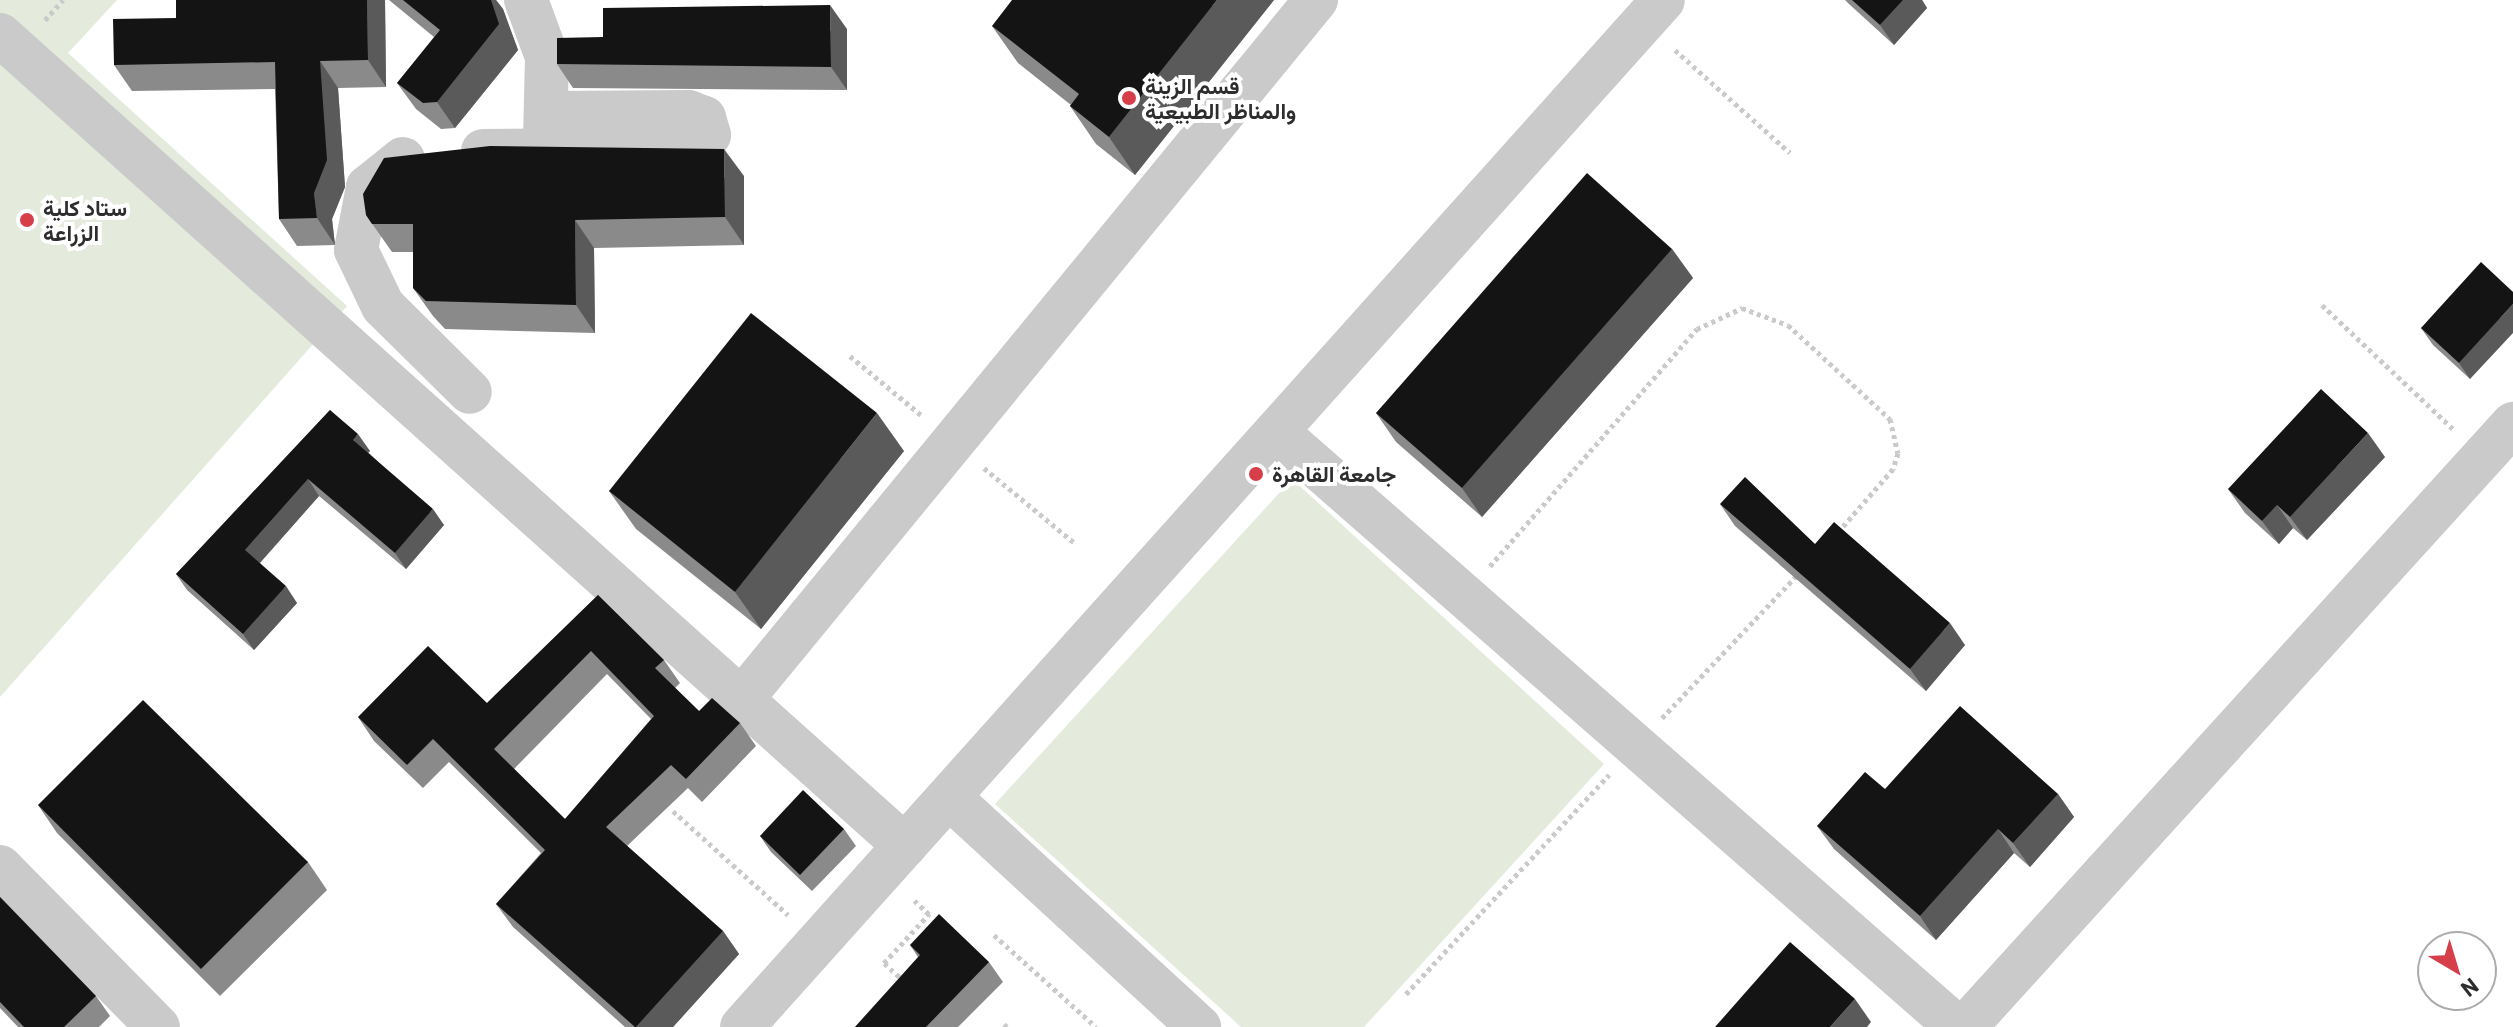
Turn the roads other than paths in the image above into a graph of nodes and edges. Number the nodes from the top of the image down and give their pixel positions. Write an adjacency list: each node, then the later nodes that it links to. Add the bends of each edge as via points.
1 (526, 0): 5 (street, via 547,57)
2 (1316, 0): 10 (street)
3 (1654, 7): 9 (street)
4 (0, 35): 10 (street)
5 (546, 130): 6 (street); 7 (street, via 407,157 376,177 357,217 365,280)
6 (673, 131)
7 (470, 392)
8 (2513, 424): 18 (street)
9 (1277, 432): 11 (street); 17 (street)
10 (741, 700): 12 (street)
11 (949, 797): 12 (street); 16 (street)
12 (894, 858): 15 (street)
13 (0, 867): 14 (street)
14 (158, 1027)
15 (742, 1027)
16 (1199, 1027)
17 (1957, 1027)
18 (1965, 1027)

